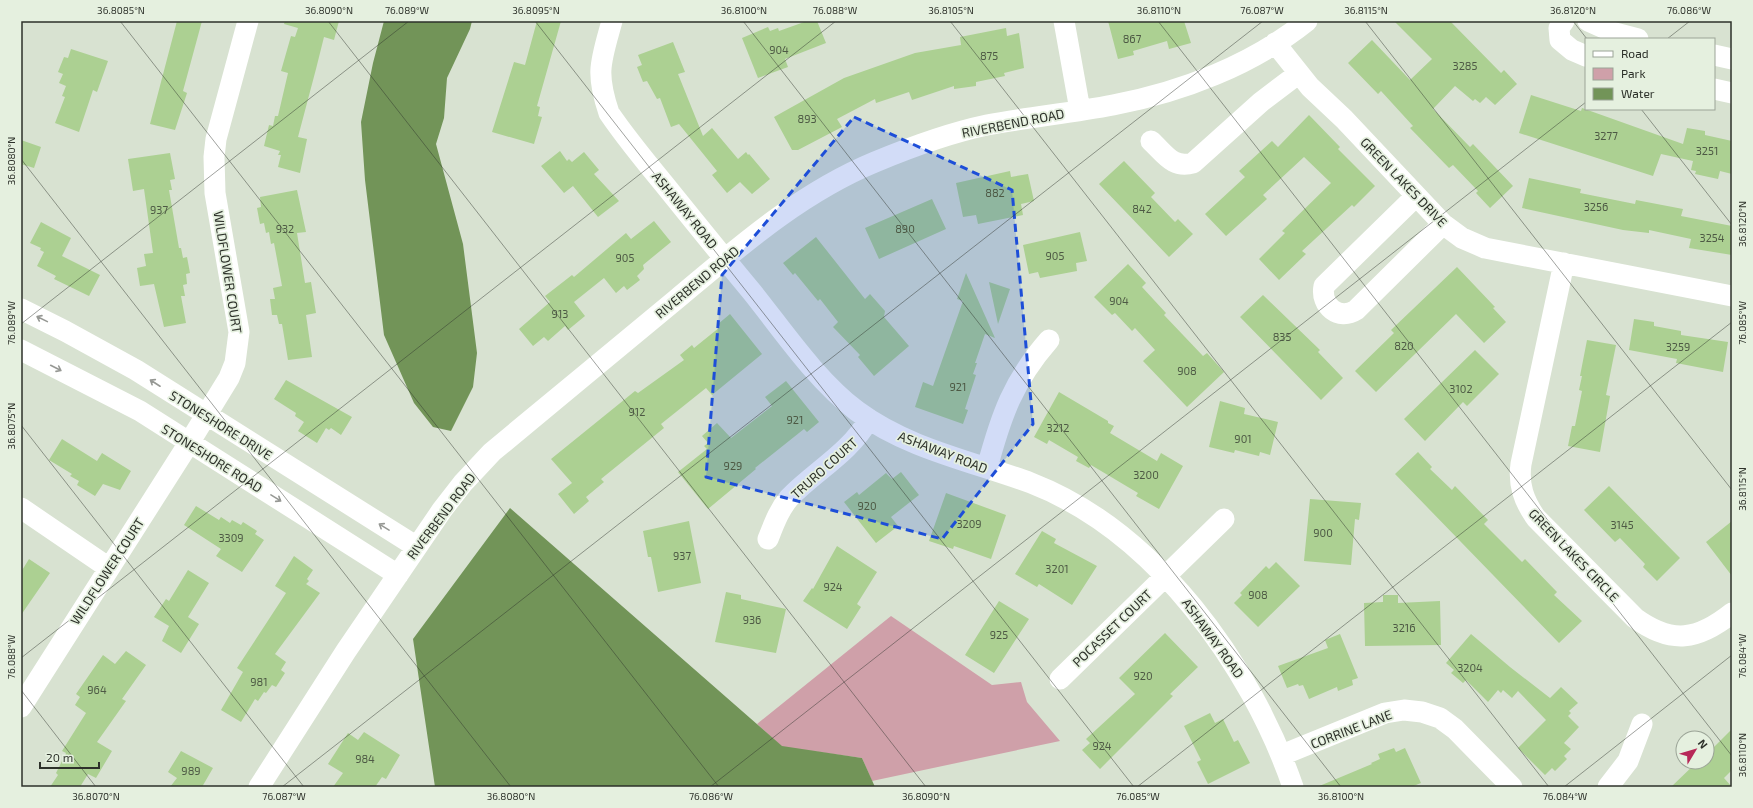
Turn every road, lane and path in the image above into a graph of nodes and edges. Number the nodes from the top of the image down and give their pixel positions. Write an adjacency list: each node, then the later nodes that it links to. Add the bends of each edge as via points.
1 (248, 21): 25 (street, WILDFLOWER COURT, via 216,139 214,157 215,193 238,344 229,378)
2 (612, 21): 19 (street, ASHAWAY ROAD, via 600,71 602,90 609,113)
3 (1064, 21): 15 (street)
4 (1307, 21): 8 (street, RIVERBEND ROAD)
5 (1564, 21): 10 (street, via 1559,28 1560,40 1572,50)
6 (1588, 21): 7 (street)
7 (1634, 38)
8 (1275, 43): 12 (street, GREEN LAKES DRIVE); 15 (street, RIVERBEND ROAD, via 1199,82 1148,98)
9 (1715, 55): 11 (street)
10 (1585, 56)
11 (1732, 59)
12 (1298, 74): 16 (street, via 1261,102 1193,163 1183,166 1174,163); 17 (street, GREEN LAKES DRIVE)
13 (1715, 89): 14 (street)
14 (1732, 93)
15 (1080, 110): 19 (street, RIVERBEND ROAD, via 986,125 928,141 873,163 823,188 776,218)
16 (1151, 141)
17 (1416, 196): 18 (street, GREEN LAKES DRIVE); 18 (street, via 1324,286 1325,302 1333,311 1350,314 1356,310)
18 (1443, 224): 20 (street, GREEN LAKES DRIVE, via 1462,238 1485,248)
19 (724, 258): 26 (street, ASHAWAY ROAD, via 830,387); 32 (street, RIVERBEND ROAD, via 492,452 463,483)
20 (1564, 263): 21 (street, GREEN LAKES DRIVE); 36 (street, GREEN LAKES CIRCLE, via 1521,464 1521,491 1526,504 1536,518 1647,627 1680,636 1698,634 1715,627)
21 (1732, 296)
22 (21, 309): 25 (street, STONESHORE DRIVE, one-way to 22, via 136,370)
23 (1049, 340): 28 (street, via 1031,360 1012,392 998,427)
24 (21, 350): 27 (street, STONESHORE ROAD, one-way to 27, via 140,411)
25 (206, 416): 27 (street, WILDFLOWER COURT); 32 (street, STONESHORE DRIVE, one-way to 25)
26 (870, 420): 28 (street, ASHAWAY ROAD, via 903,438); 31 (street, TRURO COURT, via 852,444 789,499 777,516)
27 (189, 443): 33 (street, WILDFLOWER COURT); 34 (street, STONESHORE ROAD, one-way to 34)
28 (987, 468): 35 (street, ASHAWAY ROAD, via 1033,484 1098,519 1131,544)
29 (21, 508): 33 (street)
30 (1224, 519): 35 (street, POCASSET COURT)
31 (768, 539)
32 (417, 547): 34 (street, RIVERBEND ROAD)
33 (109, 568): 38 (street, WILDFLOWER COURT)
34 (398, 575): 41 (street, RIVERBEND ROAD, via 346,651)
35 (1165, 577): 37 (street, POCASSET COURT); 40 (street, ASHAWAY ROAD, via 1195,610 1234,665 1258,704)
36 (1732, 613)
37 (1060, 679)
38 (21, 707)
39 (1642, 724): 44 (street, via 1628,761)
40 (1282, 755): 42 (street, ASHAWAY ROAD); 43 (street, CORRINE LANE, via 1385,713 1404,710 1422,712 1440,718 1456,729)
41 (260, 787)
42 (1293, 787)
43 (1512, 787)
44 (1608, 787)

